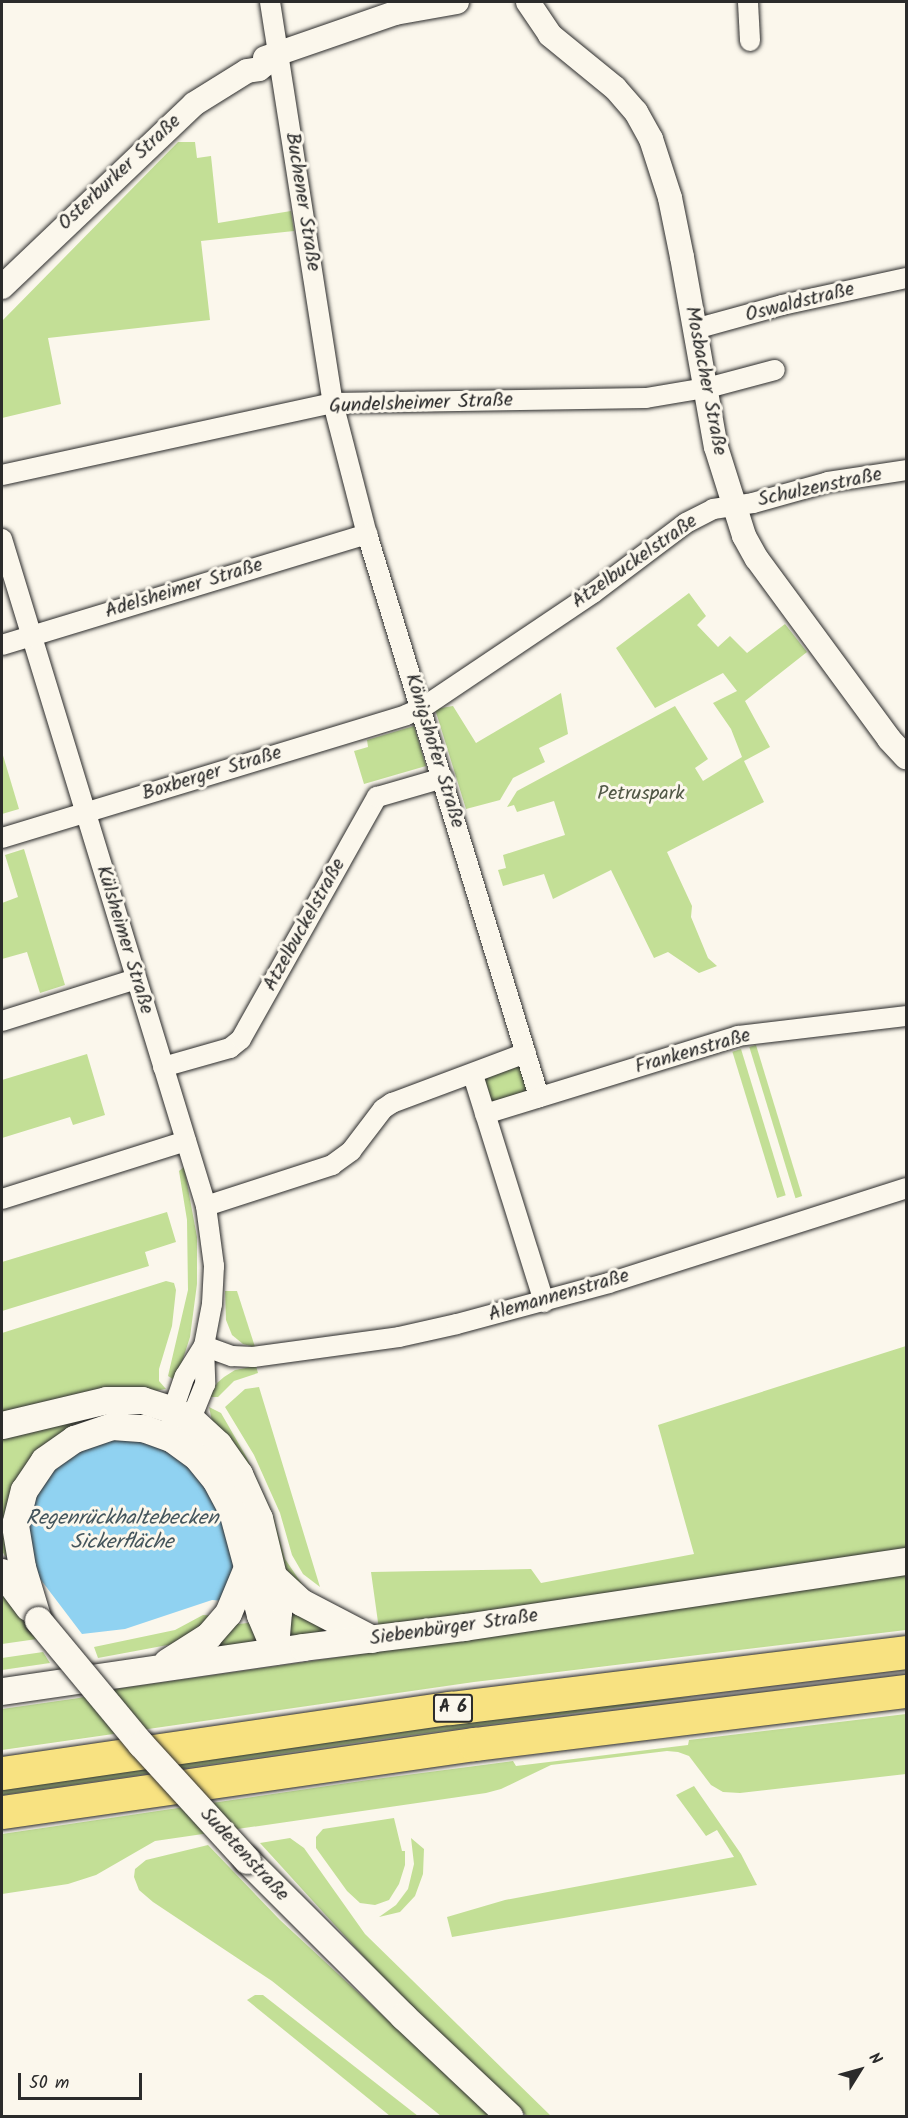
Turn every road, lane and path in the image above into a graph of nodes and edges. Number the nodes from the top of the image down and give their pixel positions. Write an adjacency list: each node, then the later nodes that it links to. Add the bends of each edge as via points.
1 (270, 2): 6 (street, Buchener Straße)
2 (457, 2): 6 (street, Osterburker Straße, via 395,13)
3 (528, 2): 9 (street, Mosbacher Straße, via 550,34 615,88 636,112 651,139 670,198)
4 (748, 2): 5 (street)
5 (750, 41)
6 (279, 54): 8 (street, Osterburker Straße, via 255,61 247,71 194,104); 12 (street, Buchener Straße)
7 (906, 278): 9 (street, Oswaldstraße)
8 (2, 287)
9 (695, 329): 11 (street, Mosbacher Straße)
10 (775, 370): 11 (street, Gundelsheimer Straße)
11 (704, 388): 12 (street, Gundelsheimer Straße, via 610,400); 15 (street, Mosbacher Straße)
12 (333, 403): 14 (street, Gundelsheimer Straße); 16 (street, Königshofer Straße)
13 (906, 470): 15 (street, Schulzenstraße, via 821,484)
14 (2, 475)
15 (733, 506): 20 (street, Atzelbuckelstraße, via 713,509 686,523 592,593); 21 (street, Mosbacher Straße, via 757,559)
16 (367, 534): 18 (street, Adelsheimer Straße); 20 (street, Königshofer Straße)
17 (2, 539): 18 (street, Külsheimer Straße)
18 (31, 636): 19 (street, Adelsheimer Straße); 23 (street, Külsheimer Straße)
19 (2, 645)
20 (422, 708): 22 (street, Königshofer Straße); 23 (street, Boxberger Straße)
21 (906, 757)
22 (443, 778): 28 (street, Königshofer Straße); 29 (street, Atzelbuckelstraße, via 377,797 242,1039 230,1048)
23 (85, 812): 24 (street, Boxberger Straße); 25 (street, Külsheimer Straße)
24 (2, 838)
25 (136, 979): 27 (street); 29 (street, Külsheimer Straße)
26 (906, 1016): 31 (street, Frankenstraße, via 738,1036)
27 (2, 1021)
28 (526, 1053): 30 (street); 31 (street, Königshofer Straße)
29 (163, 1067): 33 (street, Külsheimer Straße)
30 (472, 1075): 32 (street); 36 (street, via 392,1103 332,1166)
31 (539, 1097): 32 (street, Frankenstraße)
32 (485, 1114): 37 (street)
33 (186, 1142): 35 (street); 36 (street, Külsheimer Straße)
34 (906, 1188): 37 (street, Alemannenstraße)
35 (2, 1199)
36 (206, 1206): 38 (street, Külsheimer Straße, via 214,1266)
37 (544, 1302): 38 (street, Alemannenstraße, via 399,1336 261,1357 232,1356)
38 (204, 1346): 39 (street, Külsheimer Straße, via 205,1384)
39 (182, 1414): 40 (main road, via 142,1400 106,1401); 41 (street, Külsheimer Straße); 45 (main road, via 218,1444 239,1474 260,1518)
40 (2, 1425)
41 (171, 1438): 43 (main road, via 196,1456 216,1481 232,1511); 46 (main road, via 143,1428 112,1426 74,1439 44,1460 24,1490 15,1525 22,1567)
42 (906, 1561): 47 (main road, Siebenbürger Straße)
43 (248, 1565): 48 (main road); 50 (main road, via 228,1614 208,1636)
44 (2, 1572): 46 (main road, Sudetenstraße)
45 (273, 1576): 47 (main road, via 301,1602); 48 (main road, via 278,1612)
46 (38, 1620): 55 (main road, Sudetenstraße, bridge, via 141,1744 247,1860)
47 (372, 1639): 48 (main road, Siebenbürger Straße)
48 (274, 1652): 50 (main road, Siebenbürger Straße)
49 (906, 1652): 53 (highway, A 6, via 439,1710)
50 (159, 1668): 51 (main road, Siebenbürger Straße)
51 (2, 1691)
52 (906, 1692): 54 (highway, A 6, via 474,1744)
53 (2, 1773)
54 (2, 1812)
55 (509, 2116)

